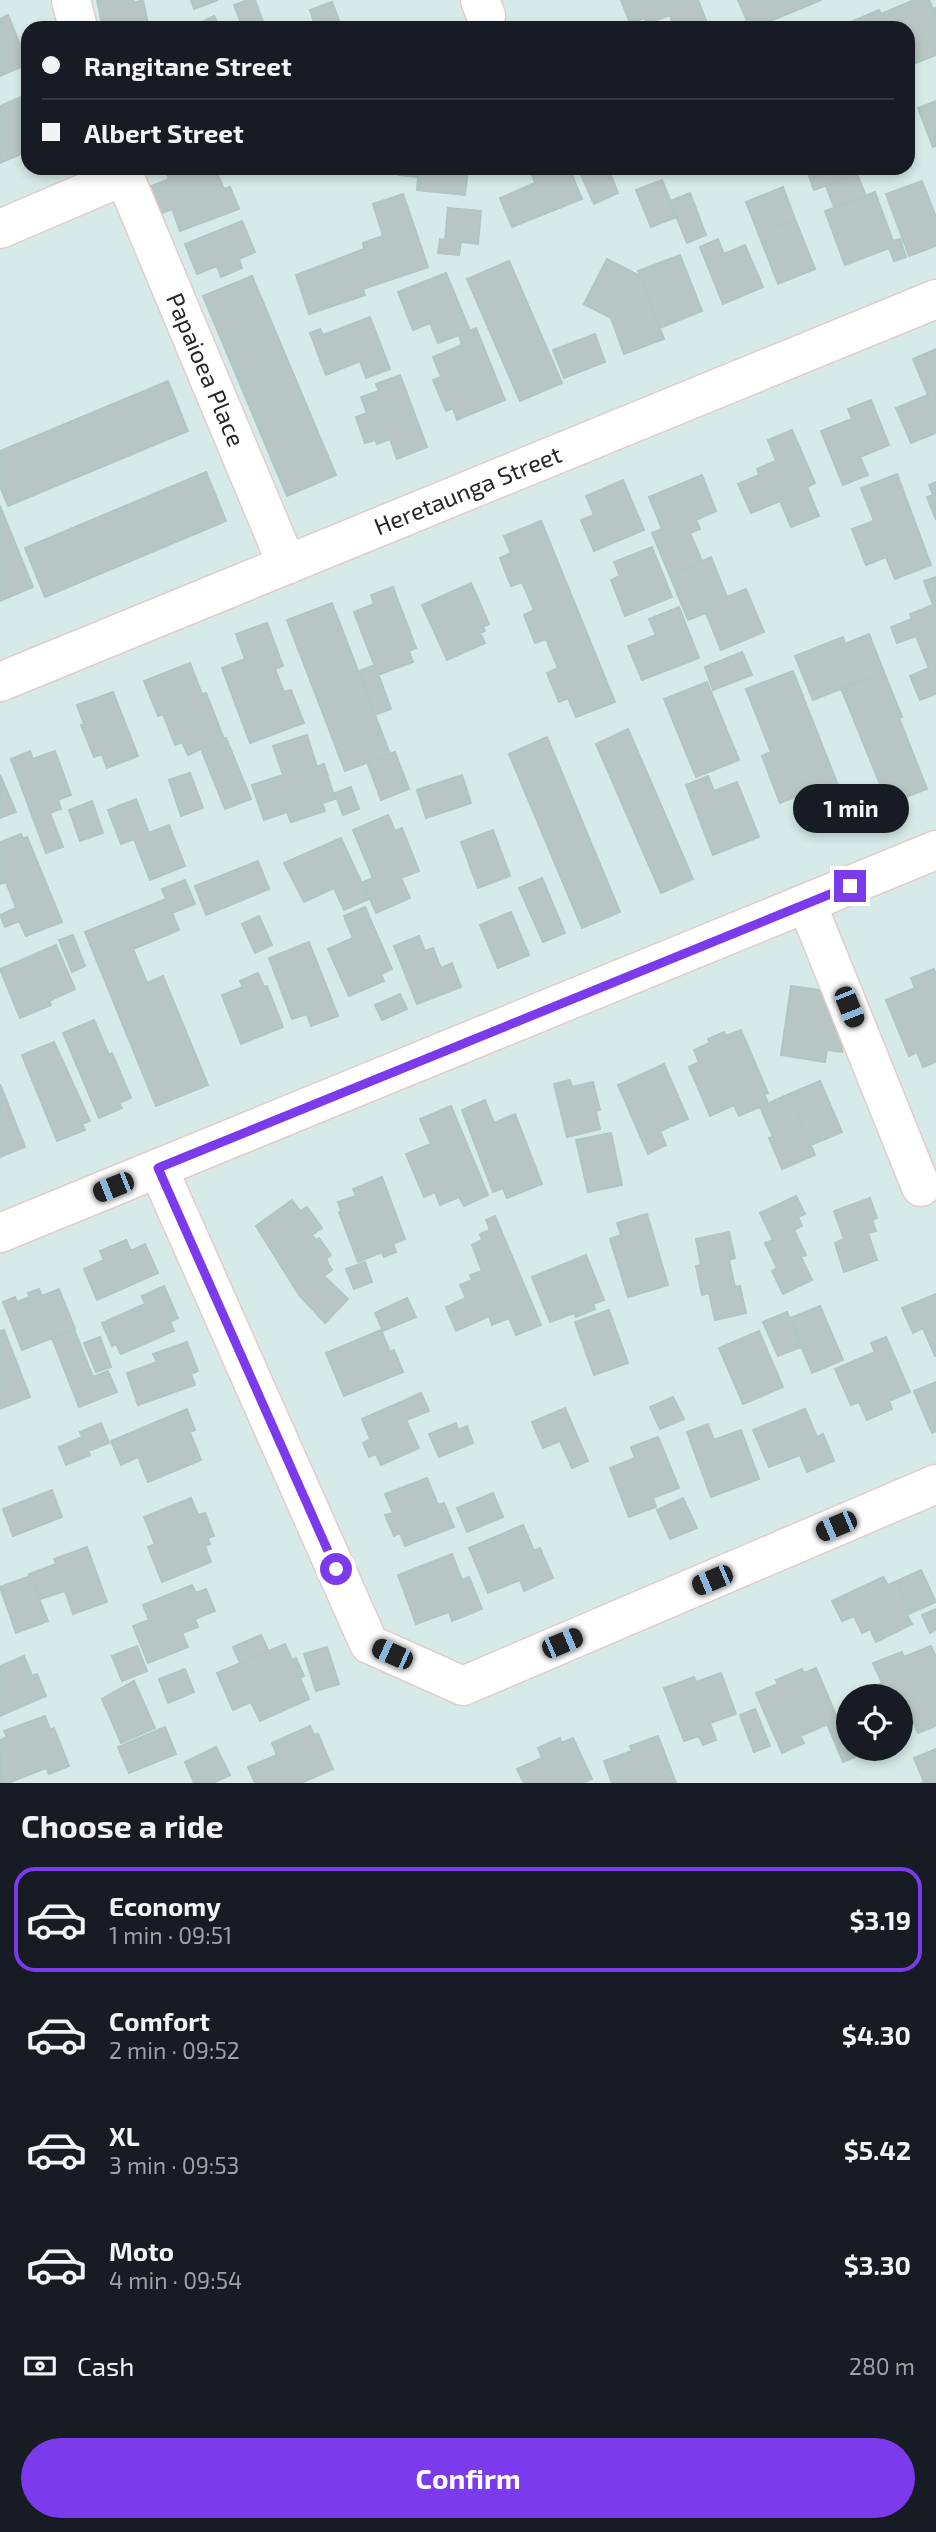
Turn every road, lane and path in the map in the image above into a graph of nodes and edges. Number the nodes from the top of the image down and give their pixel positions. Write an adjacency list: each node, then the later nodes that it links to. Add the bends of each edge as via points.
1 (71, 0): 2 (street)
2 (76, 21)
3 (116, 175): 5 (street, Papaioea Place)
4 (123, 175): 7 (street, Papaioea Place)
5 (0, 229)
6 (936, 299): 7 (street, Heretaunga Street)
7 (287, 565): 8 (street, Heretaunga Street)
8 (0, 682)
9 (936, 850): 10 (street)
10 (807, 904): 11 (street); 12 (street)
11 (158, 1168): 13 (street); 14 (street, via 369,1644 463,1686)
12 (921, 1187)
13 (0, 1233)
14 (936, 1484)

